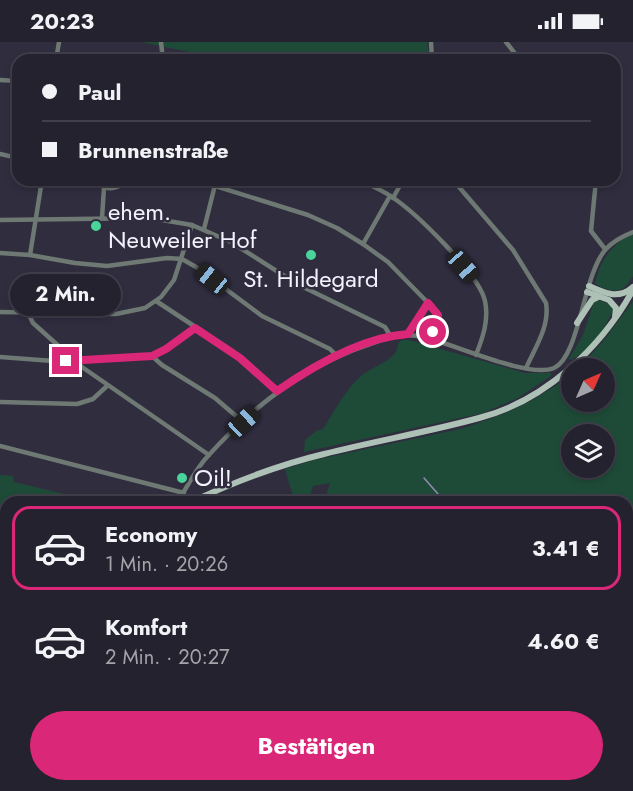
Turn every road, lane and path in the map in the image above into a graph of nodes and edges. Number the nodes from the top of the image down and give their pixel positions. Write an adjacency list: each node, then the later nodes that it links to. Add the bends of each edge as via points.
1 (506, 42): 2 (street)
2 (515, 54)
3 (41, 186): 14 (street)
4 (116, 186): 11 (street)
5 (213, 186): 17 (street)
6 (223, 186): 19 (street, via 308,215)
7 (372, 186): 12 (street)
8 (399, 186): 12 (street)
9 (458, 186): 44 (street, via 513,250 546,303 545,325)
10 (595, 186): 20 (street, via 591,231)
11 (104, 188): 13 (street)
12 (392, 197): 19 (street); 39 (street, via 460,263 481,290 486,319)
13 (102, 218): 14 (street); 16 (street, via 150,218)
14 (36, 219): 15 (street); 22 (street)
15 (0, 220)
16 (192, 225): 17 (street); 23 (street)
17 (204, 229): 37 (street, via 323,298 385,327)
18 (633, 232): 20 (street)
19 (363, 244): 29 (street, via 388,262)
20 (605, 249): 25 (street)
21 (0, 253): 22 (street)
22 (30, 255): 23 (street, via 106,266)
23 (182, 259): 28 (street, via 169,289); 41 (street, via 262,316)
24 (633, 288): 25 (main road, via 618,295); 30 (main road)
25 (588, 289): 26 (main road); 33 (street)
26 (598, 297): 33 (main road); 34 (main road, via 615,305)
27 (633, 299): 30 (main road)
28 (156, 301): 32 (street, via 145,309 126,313); 35 (street)
29 (428, 303): 36 (street); 38 (street, via 438,315)
30 (623, 308): 34 (main road)
31 (0, 312): 32 (street)
32 (28, 313): 43 (street, via 33,323)
33 (578, 323): 44 (street, via 561,363 545,370)
34 (612, 323): 53 (main road, via 590,350 564,372 507,407 455,425 287,463)
35 (195, 328): 40 (street); 46 (street, via 240,358)
36 (408, 334): 37 (street); 38 (street)
37 (391, 337): 41 (street)
38 (431, 339): 39 (street)
39 (476, 355): 44 (street)
40 (152, 356): 43 (street); 48 (street)
41 (337, 356): 46 (street)
42 (0, 357): 43 (street)
43 (74, 360): 45 (street)
44 (526, 368)
45 (107, 386): 47 (street, via 93,399 77,404); 50 (street)
46 (277, 391): 48 (street)
47 (0, 402)
48 (243, 422): 50 (street)
49 (0, 446): 51 (street)
50 (209, 455): 51 (street)
51 (184, 493): 52 (street)
52 (182, 496)
53 (205, 496)

